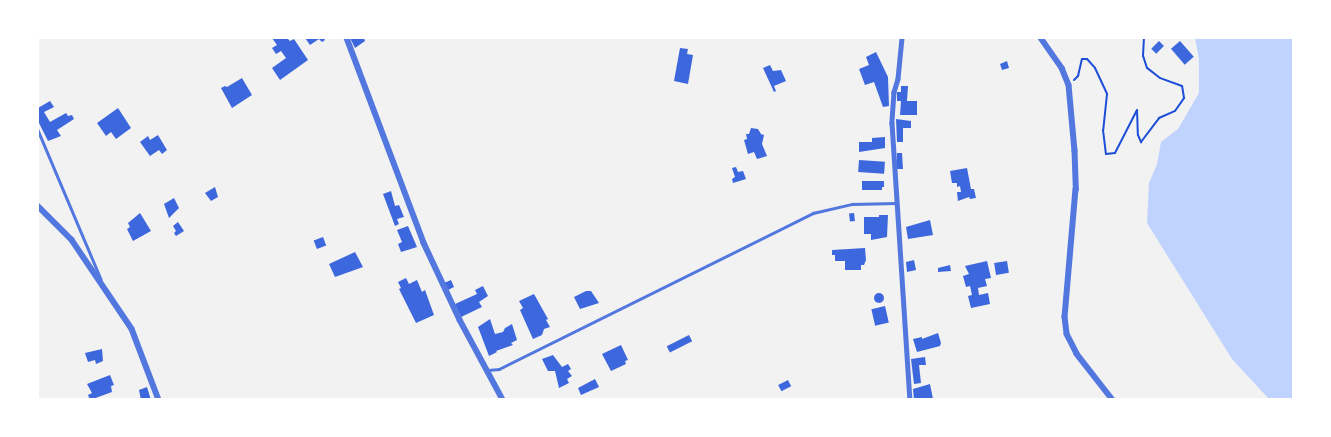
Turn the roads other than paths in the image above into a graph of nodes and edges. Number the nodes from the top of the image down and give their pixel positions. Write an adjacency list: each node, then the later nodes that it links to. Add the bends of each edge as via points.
1 (347, 38): 8 (street, via 424,243 460,320)
2 (902, 38): 5 (street, via 892,123)
3 (1041, 38): 12 (street, via 1062,68 1069,85 1077,174 1065,317 1067,334 1077,354)
4 (38, 130): 7 (lane)
5 (898, 203): 8 (lane, via 852,204 812,213 499,369); 11 (street)
6 (38, 206): 7 (street, via 72,240)
7 (106, 292): 9 (street, via 132,329)
8 (488, 370): 10 (street)
9 (159, 400)
10 (503, 400)
11 (910, 400)
12 (1112, 400)

